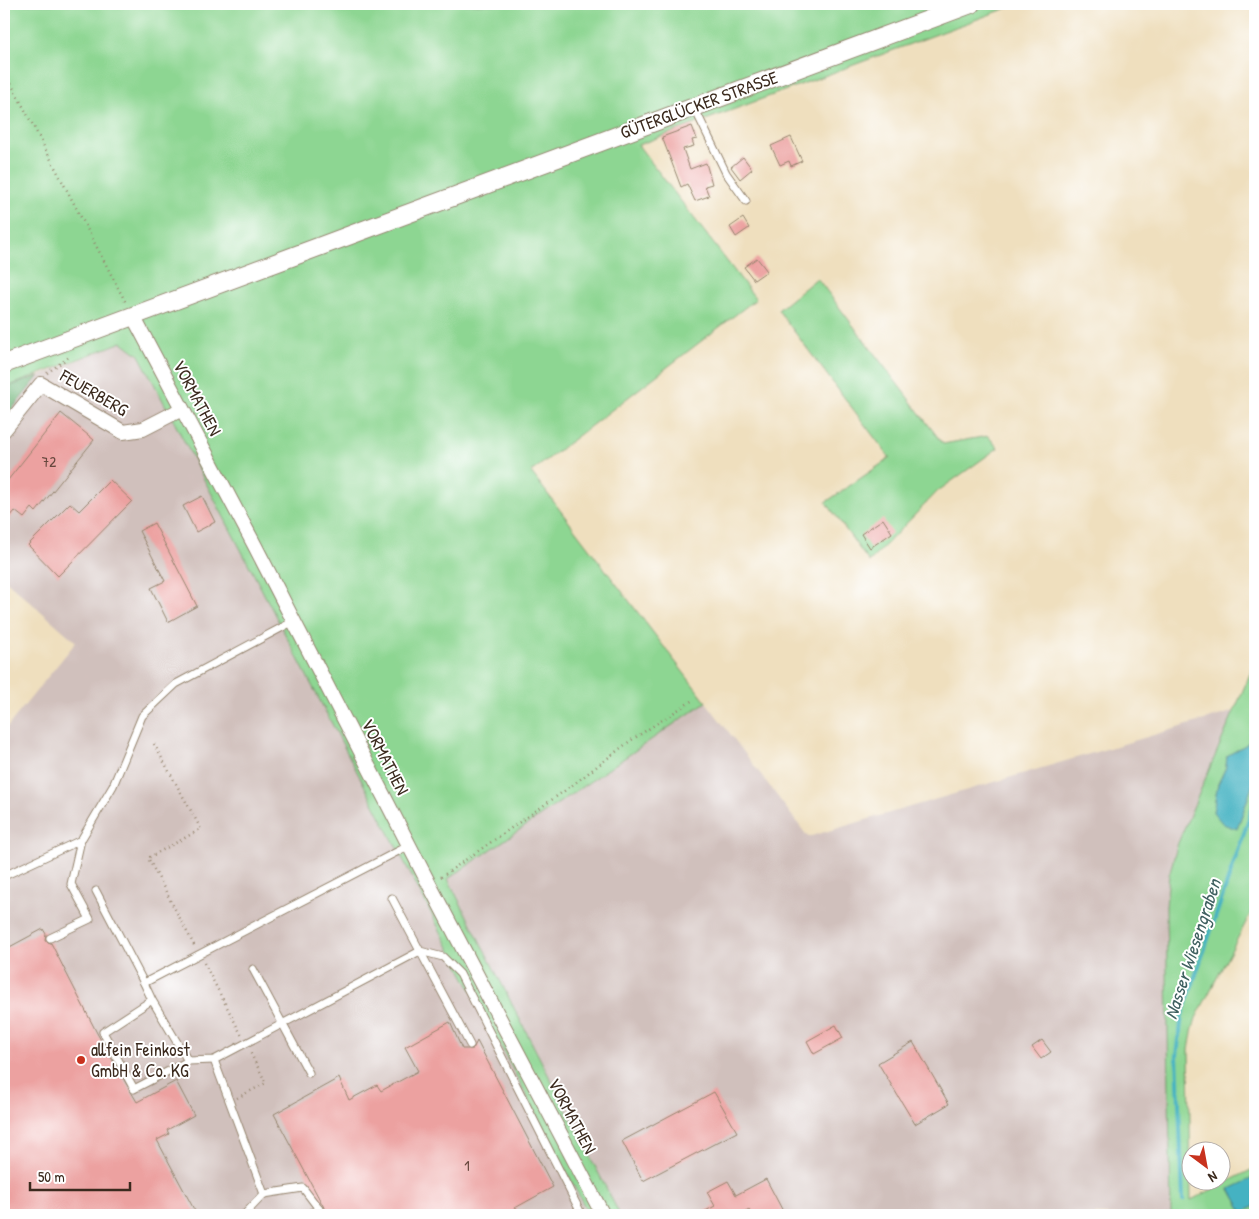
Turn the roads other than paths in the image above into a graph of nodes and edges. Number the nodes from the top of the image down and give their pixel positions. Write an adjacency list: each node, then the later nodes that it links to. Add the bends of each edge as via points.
1 (971, 4): 2 (street, GÜTERGLÜCKER STRASSE)
2 (693, 107): 3 (lane, via 726,173); 4 (street, GÜTERGLÜCKER STRASSE)
3 (746, 201)
4 (133, 316): 5 (street); 6 (street, VORMATHEN)
5 (4, 364)
6 (182, 409): 7 (street, FEUERBERG, via 142,429 123,432 41,384); 8 (street, VORMATHEN)
7 (4, 430)
8 (294, 621): 9 (lane, via 176,684 142,716 113,786); 10 (street, VORMATHEN)
9 (81, 840): 11 (lane); 14 (lane, via 70,884 90,919)
10 (410, 846): 17 (lane); 29 (street, VORMATHEN)
11 (4, 876)
12 (96, 891): 17 (lane)
13 (392, 898): 15 (lane)
14 (50, 938)
15 (420, 951): 19 (lane); 20 (lane); 28 (lane, via 443,957 460,974)
16 (253, 969): 19 (lane)
17 (144, 983): 18 (lane)
18 (152, 1000): 22 (lane); 22 (lane, via 103,1032 134,1089)
19 (283, 1025): 21 (lane); 23 (lane)
20 (470, 1045)
21 (214, 1060): 22 (lane); 24 (lane)
22 (188, 1061)
23 (309, 1073)
24 (264, 1194): 25 (lane, via 303,1188); 26 (lane)
25 (320, 1212): 27 (lane)
26 (244, 1215)
27 (306, 1215)
28 (582, 1215)
29 (603, 1215)

